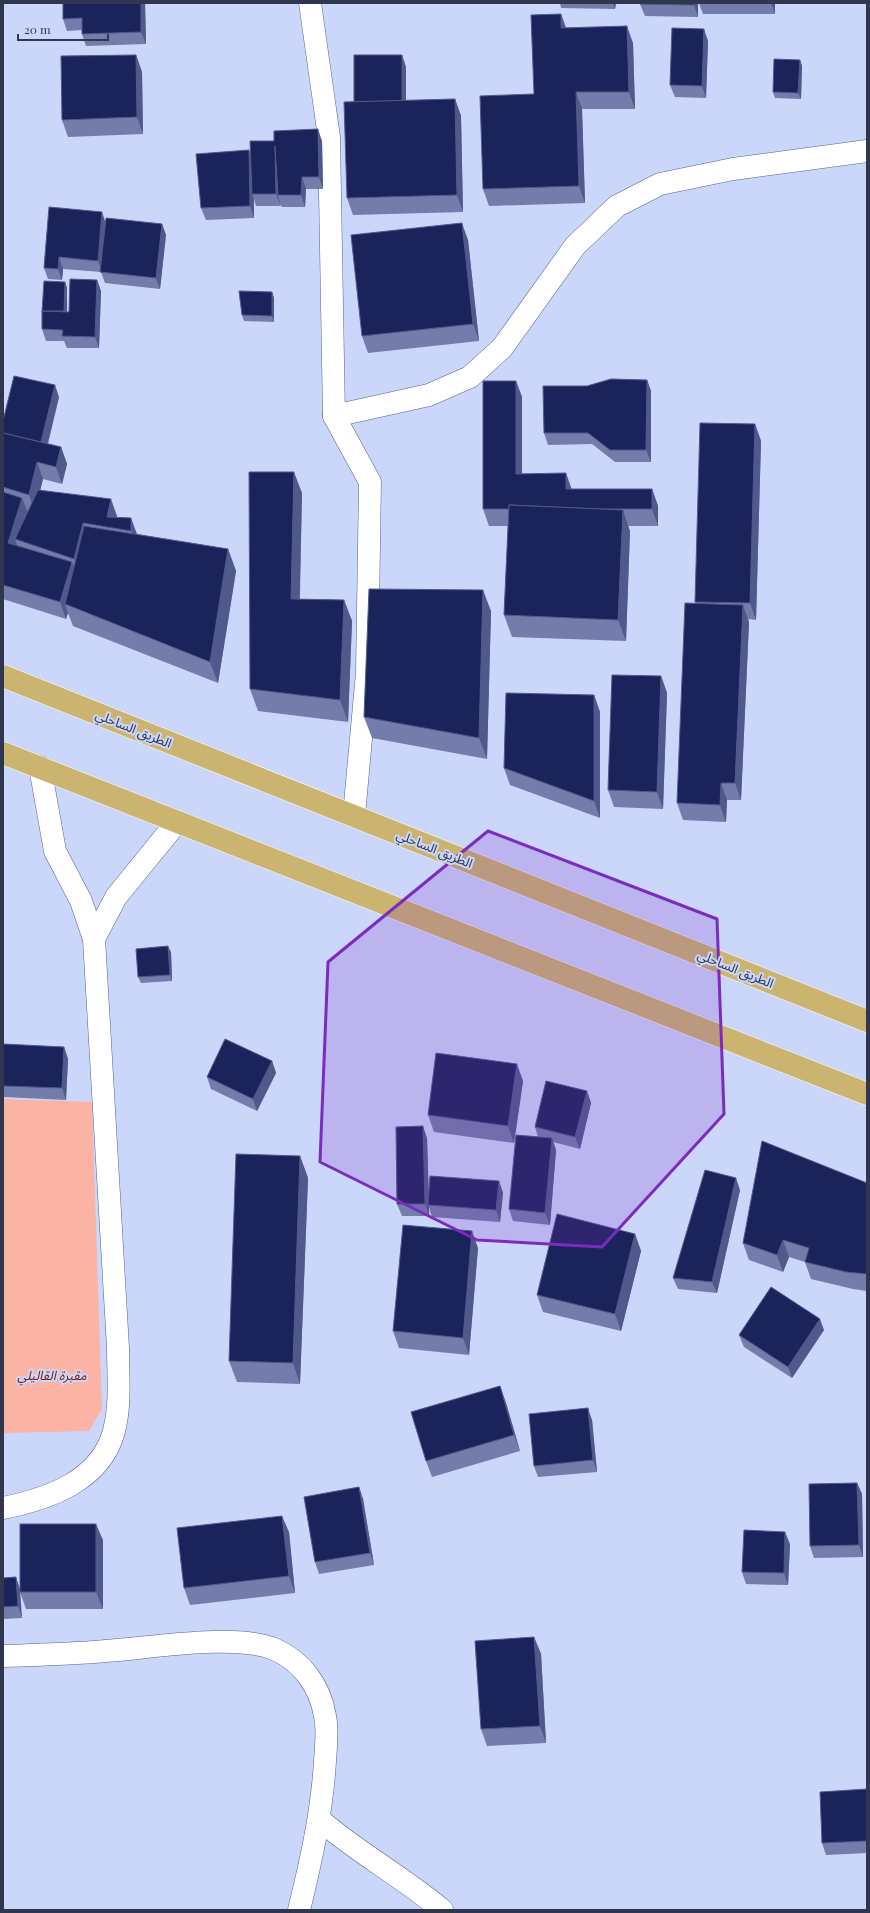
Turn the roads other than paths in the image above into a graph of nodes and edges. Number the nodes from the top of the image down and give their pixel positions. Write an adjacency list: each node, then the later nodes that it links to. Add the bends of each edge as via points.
1 (310, 3): 3 (street, via 329,137)
2 (867, 151): 3 (street, via 733,169 660,184 617,206 575,246 502,348 470,377 429,395)
3 (334, 416): 7 (street, via 370,482 367,673)
4 (3, 676): 7 (highway, الطريق الساحلي)
5 (3, 753): 6 (highway)
6 (40, 767): 8 (highway); 9 (street, via 55,851 81,901)
7 (354, 815): 10 (highway, الطريق الساحلي)
8 (177, 822): 9 (street, via 116,897); 11 (highway)
9 (94, 939): 12 (street, via 118,1348 118,1398 114,1431 104,1454 88,1473 63,1490 28,1503)
10 (867, 1021)
11 (867, 1094)
12 (3, 1508)
13 (3, 1656): 14 (street, via 104,1652 226,1642 273,1649 291,1658 308,1673 325,1716 326,1745)
14 (320, 1820): 15 (street); 16 (street, via 336,1834 412,1885)
15 (299, 1910)
16 (442, 1910)

